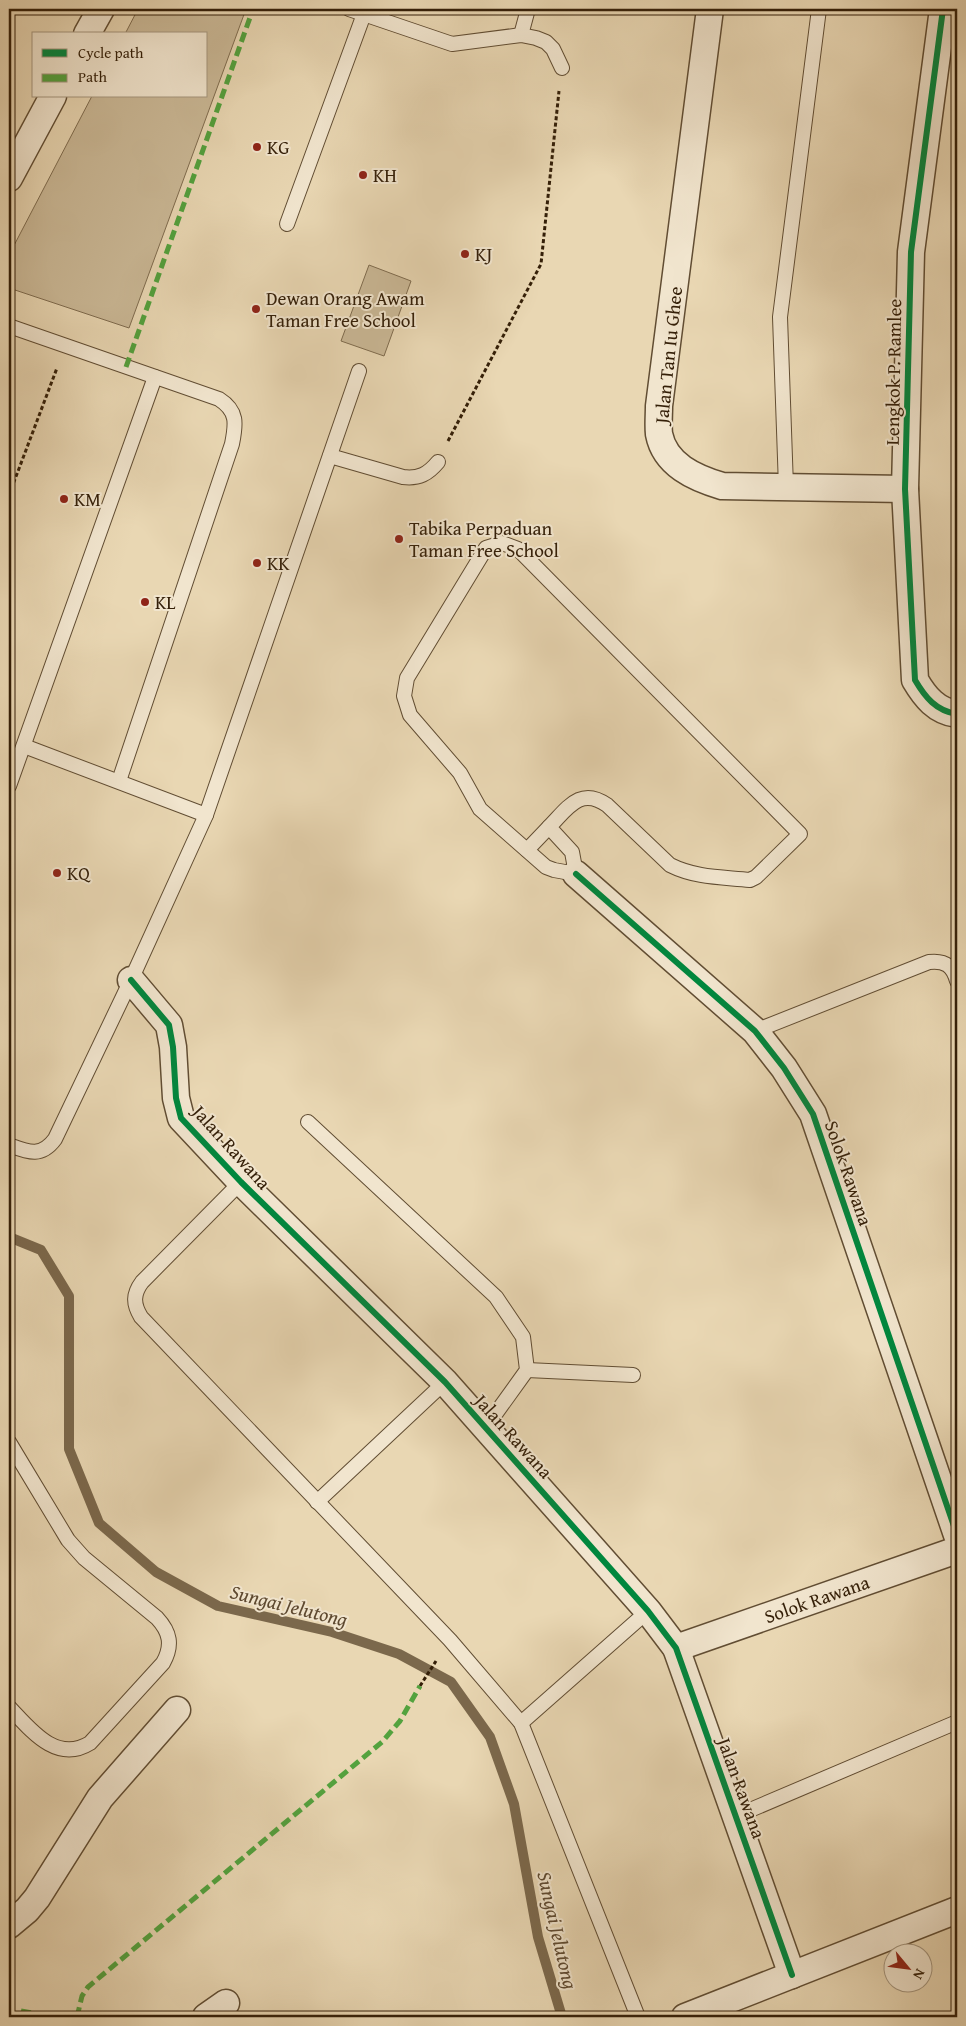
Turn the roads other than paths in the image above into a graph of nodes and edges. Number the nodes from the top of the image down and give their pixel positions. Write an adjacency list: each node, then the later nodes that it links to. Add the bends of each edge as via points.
1 (101, 9): 8 (street)
2 (349, 9): 6 (lane)
3 (528, 9): 9 (lane)
4 (710, 9): 19 (street, Jalan Tan Iu Ghee, via 659,406 659,434 667,454 682,469 700,479 722,486)
5 (819, 9): 19 (lane, via 780,317)
6 (364, 14): 9 (lane, via 452,44); 13 (lane)
7 (947, 18): 20 (street, Lengkok P. Ramlee, via 911,252)
8 (88, 32)
9 (521, 35): 10 (lane, via 546,42)
10 (562, 68)
11 (52, 98): 12 (street)
12 (9, 178)
13 (287, 224)
14 (9, 326): 16 (lane)
15 (359, 371): 17 (lane)
16 (155, 377): 22 (lane); 23 (lane, via 219,399 227,404 236,421 232,444)
17 (330, 456): 18 (lane, via 413,478 423,476); 25 (lane)
18 (438, 462)
19 (786, 486): 20 (street, Jalan Tan Iu Ghee)
20 (905, 488): 21 (street, Lengkok P. Ramlee, via 915,680 927,699 947,713)
21 (957, 714)
22 (24, 746): 23 (lane); 24 (lane)
23 (120, 781): 25 (lane)
24 (9, 786)
25 (206, 815): 29 (lane)
26 (549, 826): 27 (lane); 27 (lane, via 576,800 588,797 599,800 670,865 691,874 750,880 800,834 518,549 502,543 486,548 407,678 404,696 410,715 460,774 480,808); 28 (lane, via 572,852)
27 (527, 850): 28 (lane, via 546,867)
28 (576, 874): 31 (street, Solok Rawana)
29 (131, 980): 33 (lane, via 50,1146 32,1153); 34 (street, Jalan Rawana, via 169,1025 181,1118)
30 (957, 981): 31 (lane, via 949,965 939,960 929,962)
31 (755, 1031): 41 (street, Solok Rawana, via 784,1068 812,1114)
32 (308, 1122): 35 (lane, via 496,1297 523,1337)
33 (9, 1145)
34 (241, 1182): 37 (street, Jalan Rawana); 40 (lane, via 136,1289 136,1309)
35 (527, 1370): 36 (lane); 38 (lane)
36 (633, 1375)
37 (444, 1382): 38 (street, Jalan Rawana); 40 (lane)
38 (486, 1427): 43 (street, Jalan Rawana)
39 (9, 1442): 45 (lane, via 68,1540 84,1558 157,1618 165,1627 169,1652 164,1663 90,1744 81,1749 60,1749 49,1745)
40 (317, 1502): 48 (lane, via 450,1640)
41 (957, 1535)
42 (957, 1550): 44 (street, Solok Rawana)
43 (648, 1611): 44 (street, Jalan Rawana); 48 (lane)
44 (676, 1648): 49 (street, Jalan Rawana)
45 (9, 1707)
46 (177, 1710): 51 (street, via 100,1798 37,1898)
47 (957, 1722): 49 (lane)
48 (521, 1723): 53 (lane)
49 (736, 1816): 52 (street, Jalan Rawana)
50 (957, 1910): 52 (street)
51 (9, 1925)
52 (792, 1975): 54 (street)
53 (638, 2017)
54 (685, 2017)

